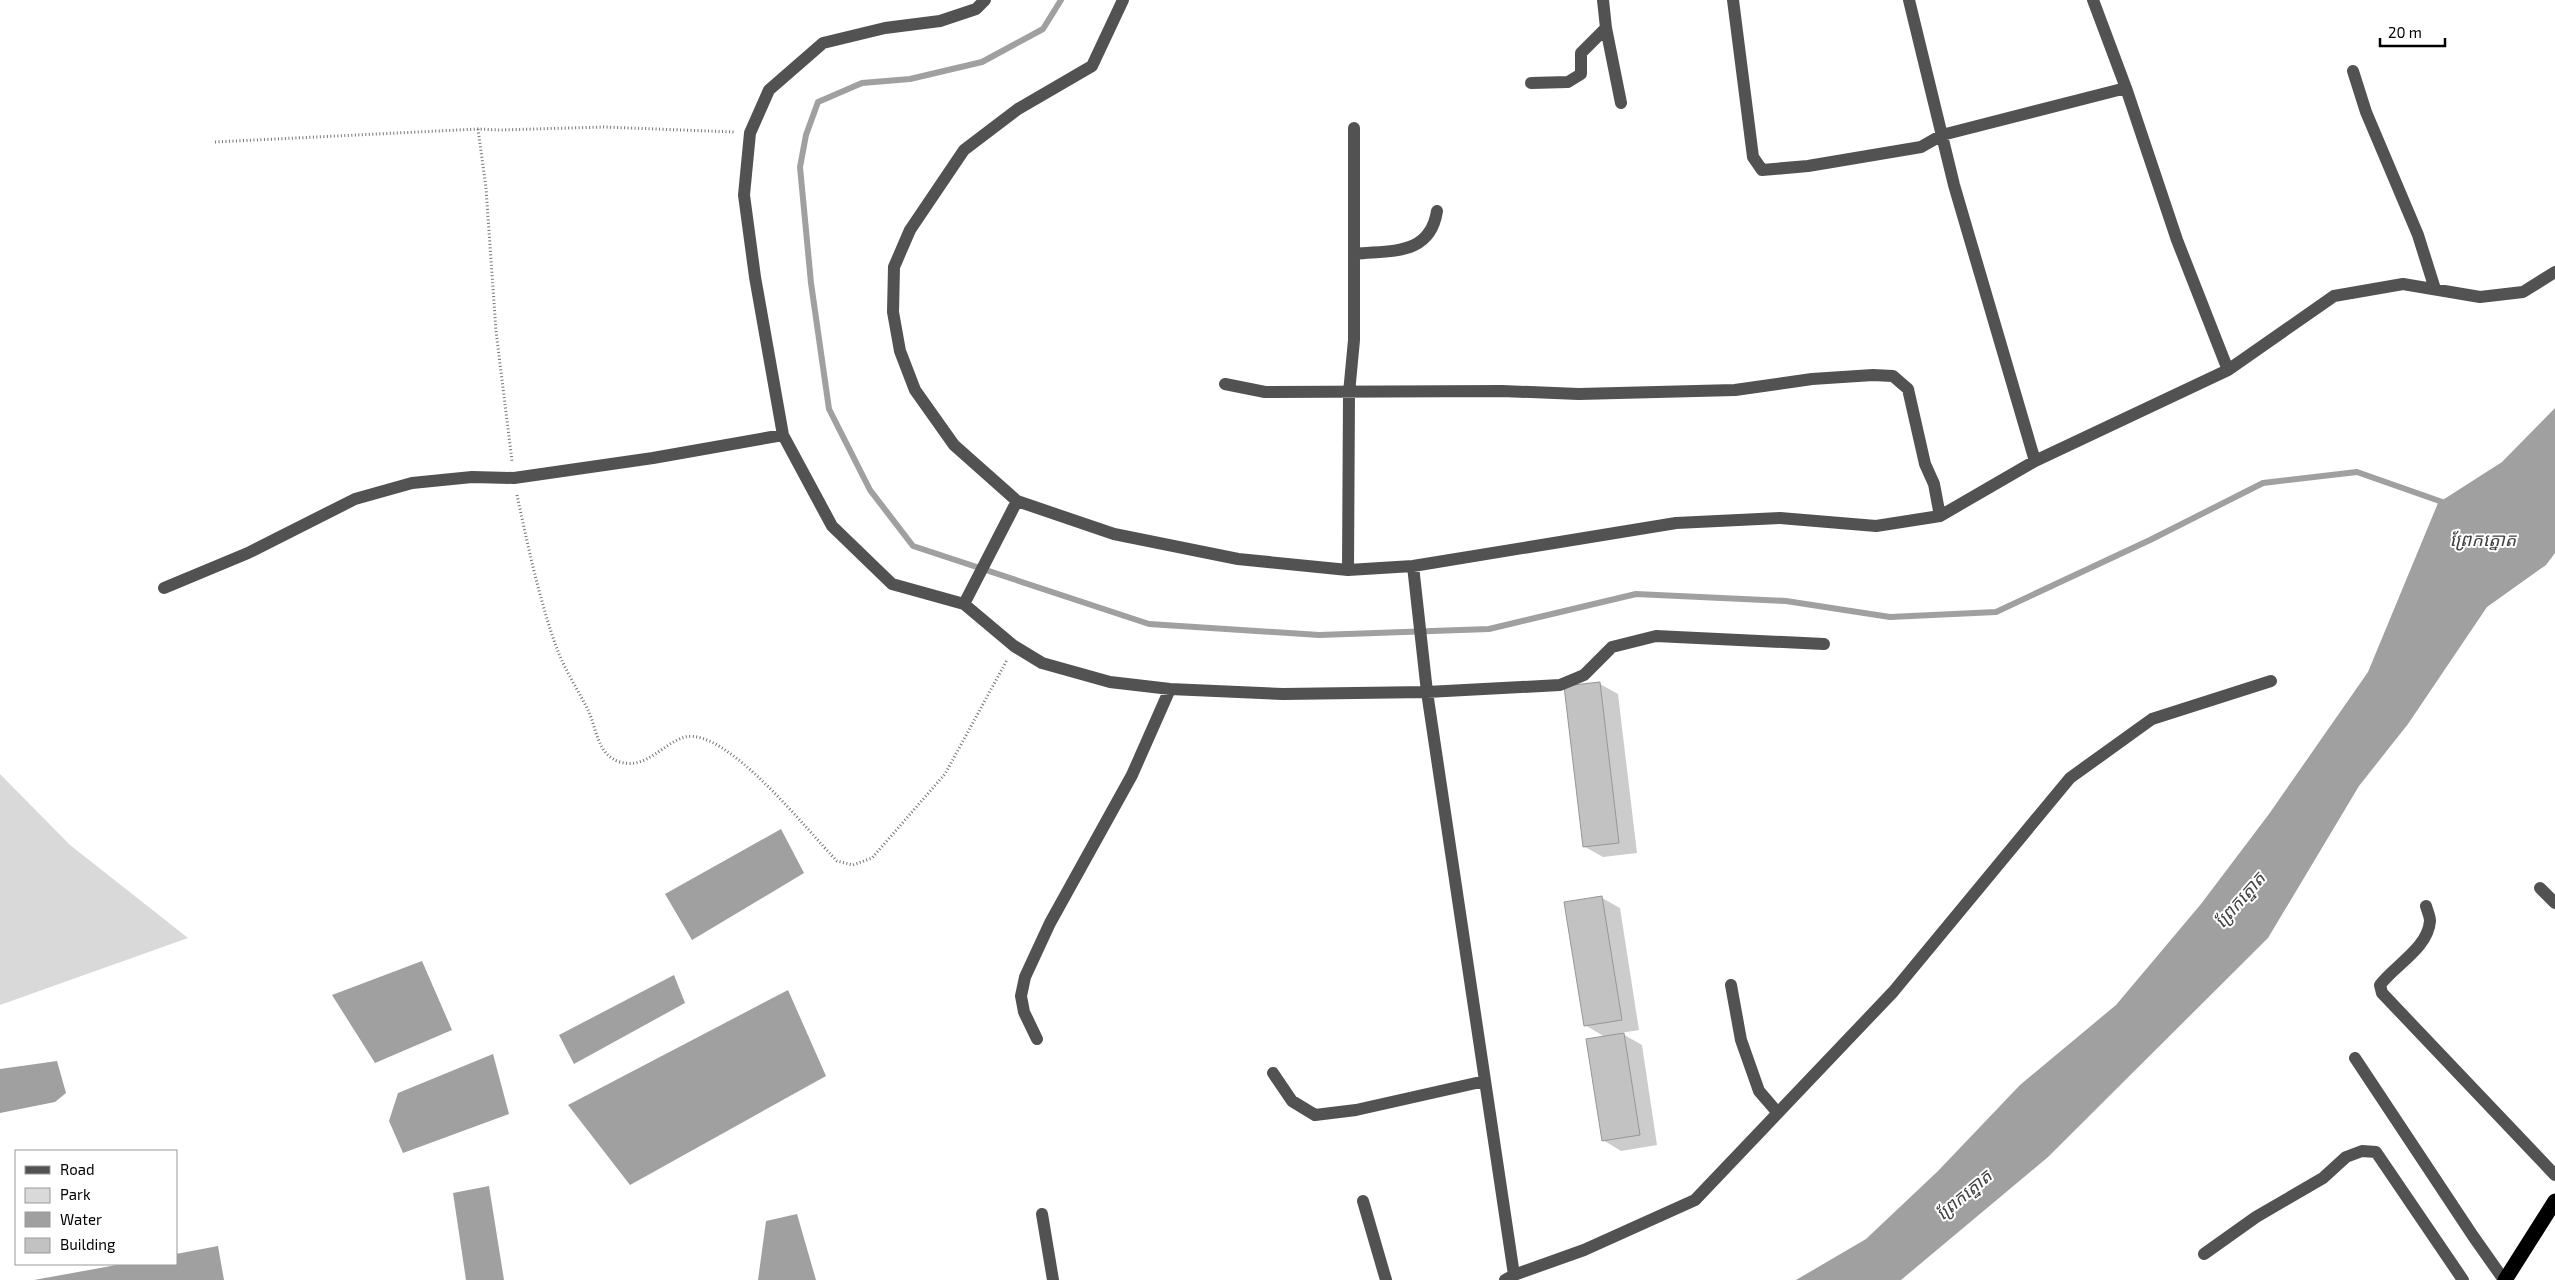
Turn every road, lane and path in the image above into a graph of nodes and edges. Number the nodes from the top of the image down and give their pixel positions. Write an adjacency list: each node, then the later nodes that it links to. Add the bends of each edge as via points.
1 (984, 0): 14 (street, via 976,9 940,21 885,28 823,43 769,90)
2 (1123, 0): 27 (street, via 1092,66 1018,109 964,150 910,230 894,267 893,312 900,351 915,390 954,445)
3 (1603, 0): 7 (street)
4 (1733, 0): 15 (street, via 1753,158 1762,170 1800,168 1921,147)
5 (1909, 0): 15 (street)
6 (2093, 0): 10 (street)
7 (1606, 28): 9 (street, via 1581,53 1582,74 1568,82); 11 (street)
8 (2352, 71): 20 (street, via 2418,235)
9 (1531, 83)
10 (2126, 88): 15 (street); 21 (street, via 2177,240)
11 (1621, 103)
12 (1354, 128): 18 (street)
13 (478, 129): 14 (path, via 604,127); 16 (path); 26 (path, via 486,188 496,331)
14 (750, 133): 24 (street, via 744,195)
15 (1942, 135): 25 (street, via 1994,326)
16 (216, 142)
17 (1437, 211): 18 (street, via 1434,226 1419,245)
18 (1355, 254): 23 (street, via 1354,340)
19 (2555, 272): 20 (street, via 2523,292 2480,297)
20 (2435, 290): 21 (street, via 2403,284 2334,296)
21 (2228, 370): 25 (street)
22 (1225, 384): 23 (street, via 1266,392)
23 (1349, 393): 28 (street, via 1661,393 1736,390 1873,374 1893,376 1908,389); 30 (street)
24 (783, 435): 26 (street); 32 (street, via 832,526 892,584)
25 (2035, 460): 28 (street)
26 (514, 478): 31 (street, via 472,477 412,483 355,499 248,553); 34 (path, via 532,564 557,650 589,712 602,749 619,762 636,764 686,737 704,738 754,772 837,861 853,865 872,858 945,774)
27 (1017, 501): 30 (street, via 1114,534 1238,559); 32 (street)
28 (1940, 516): 29 (street, via 1876,526 1780,518 1676,523)
29 (1413, 566): 30 (street); 37 (street)
30 (1348, 570)
31 (164, 588)
32 (964, 604): 34 (street)
33 (1824, 644): 37 (street, via 1656,636 1612,647 1584,674 1560,685)
34 (1014, 646): 36 (street, via 1042,663 1110,682)
35 (2272, 681): 46 (street, via 2152,720 2070,778 1893,992)
36 (1170, 689): 37 (street, via 1283,694); 42 (street, via 1132,775 1050,923 1025,978 1021,996 1024,1012)
37 (1427, 692): 45 (street)
38 (2540, 888): 39 (street)
39 (2555, 903)
40 (2426, 906): 47 (street, via 2430,920 2423,940 2388,974 2380,985 2382,993)
41 (1731, 985): 46 (street, via 1741,1040 1759,1091)
42 (1037, 1039)
43 (2355, 1058): 56 (street)
44 (1273, 1073): 45 (street, via 1292,1101 1315,1115 1356,1110)
45 (1485, 1081): 52 (street)
46 (1778, 1113): 52 (street, via 1695,1200 1584,1250)
47 (2555, 1175)
48 (1364, 1201): 54 (street)
49 (2555, 1201): 56 (highway)
50 (1042, 1214): 53 (street)
51 (2204, 1254): 55 (street, via 2256,1217 2323,1178 2346,1157 2362,1151 2376,1152)
52 (1510, 1278)
53 (1053, 1280)
54 (1386, 1280)
55 (2463, 1280)
56 (2504, 1280)

